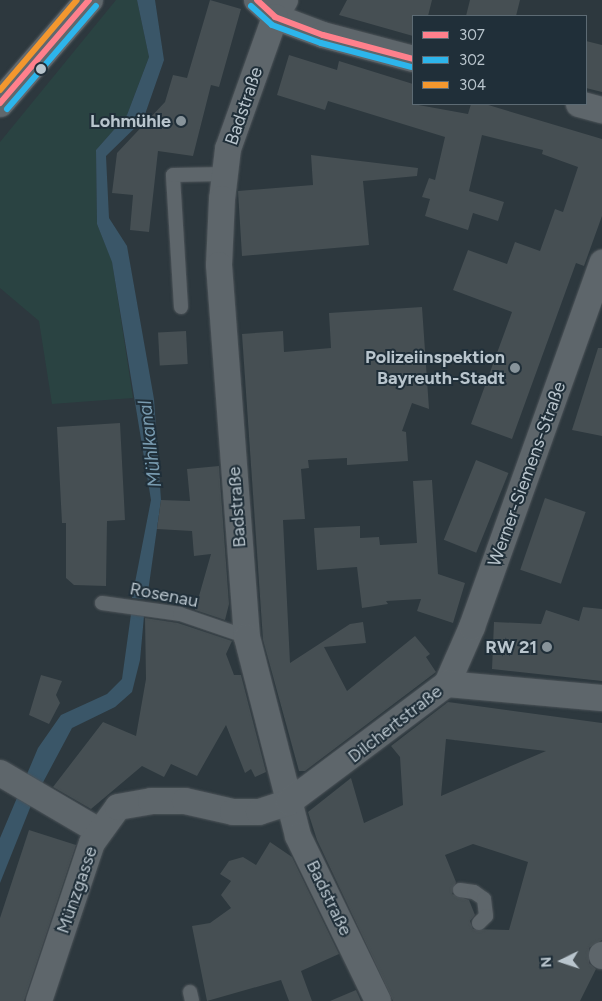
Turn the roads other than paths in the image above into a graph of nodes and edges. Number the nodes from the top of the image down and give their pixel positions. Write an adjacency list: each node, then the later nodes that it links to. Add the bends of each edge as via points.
1 (89, 0): 4 (main road)
2 (272, 5): 3 (street, via 323,35); 7 (street, Badstraße, via 228,149)
3 (412, 59)
4 (0, 103)
5 (583, 105): 6 (street)
6 (602, 110)
7 (225, 174): 9 (lane, via 173,176); 11 (street, Badstraße, via 219,265)
8 (602, 263): 12 (street, Werner-Siemens-Straße, via 472,627)
9 (181, 307)
10 (102, 603): 11 (lane, Rosenau, via 180,614)
11 (247, 637): 15 (street, Badstraße)
12 (447, 684): 13 (street, Dilchertstraße); 15 (street, Dilchertstraße)
13 (602, 698)
14 (3, 775): 16 (street)
15 (289, 802): 16 (street, Münzgasse, via 259,812 241,812 185,800 151,801 118,807); 19 (street, Badstraße, via 298,836 339,906)
16 (99, 831): 20 (street, Münzgasse)
17 (460, 890): 18 (lane, via 474,892 484,899 486,916)
18 (479, 923)
19 (367, 977)
20 (39, 1001)

